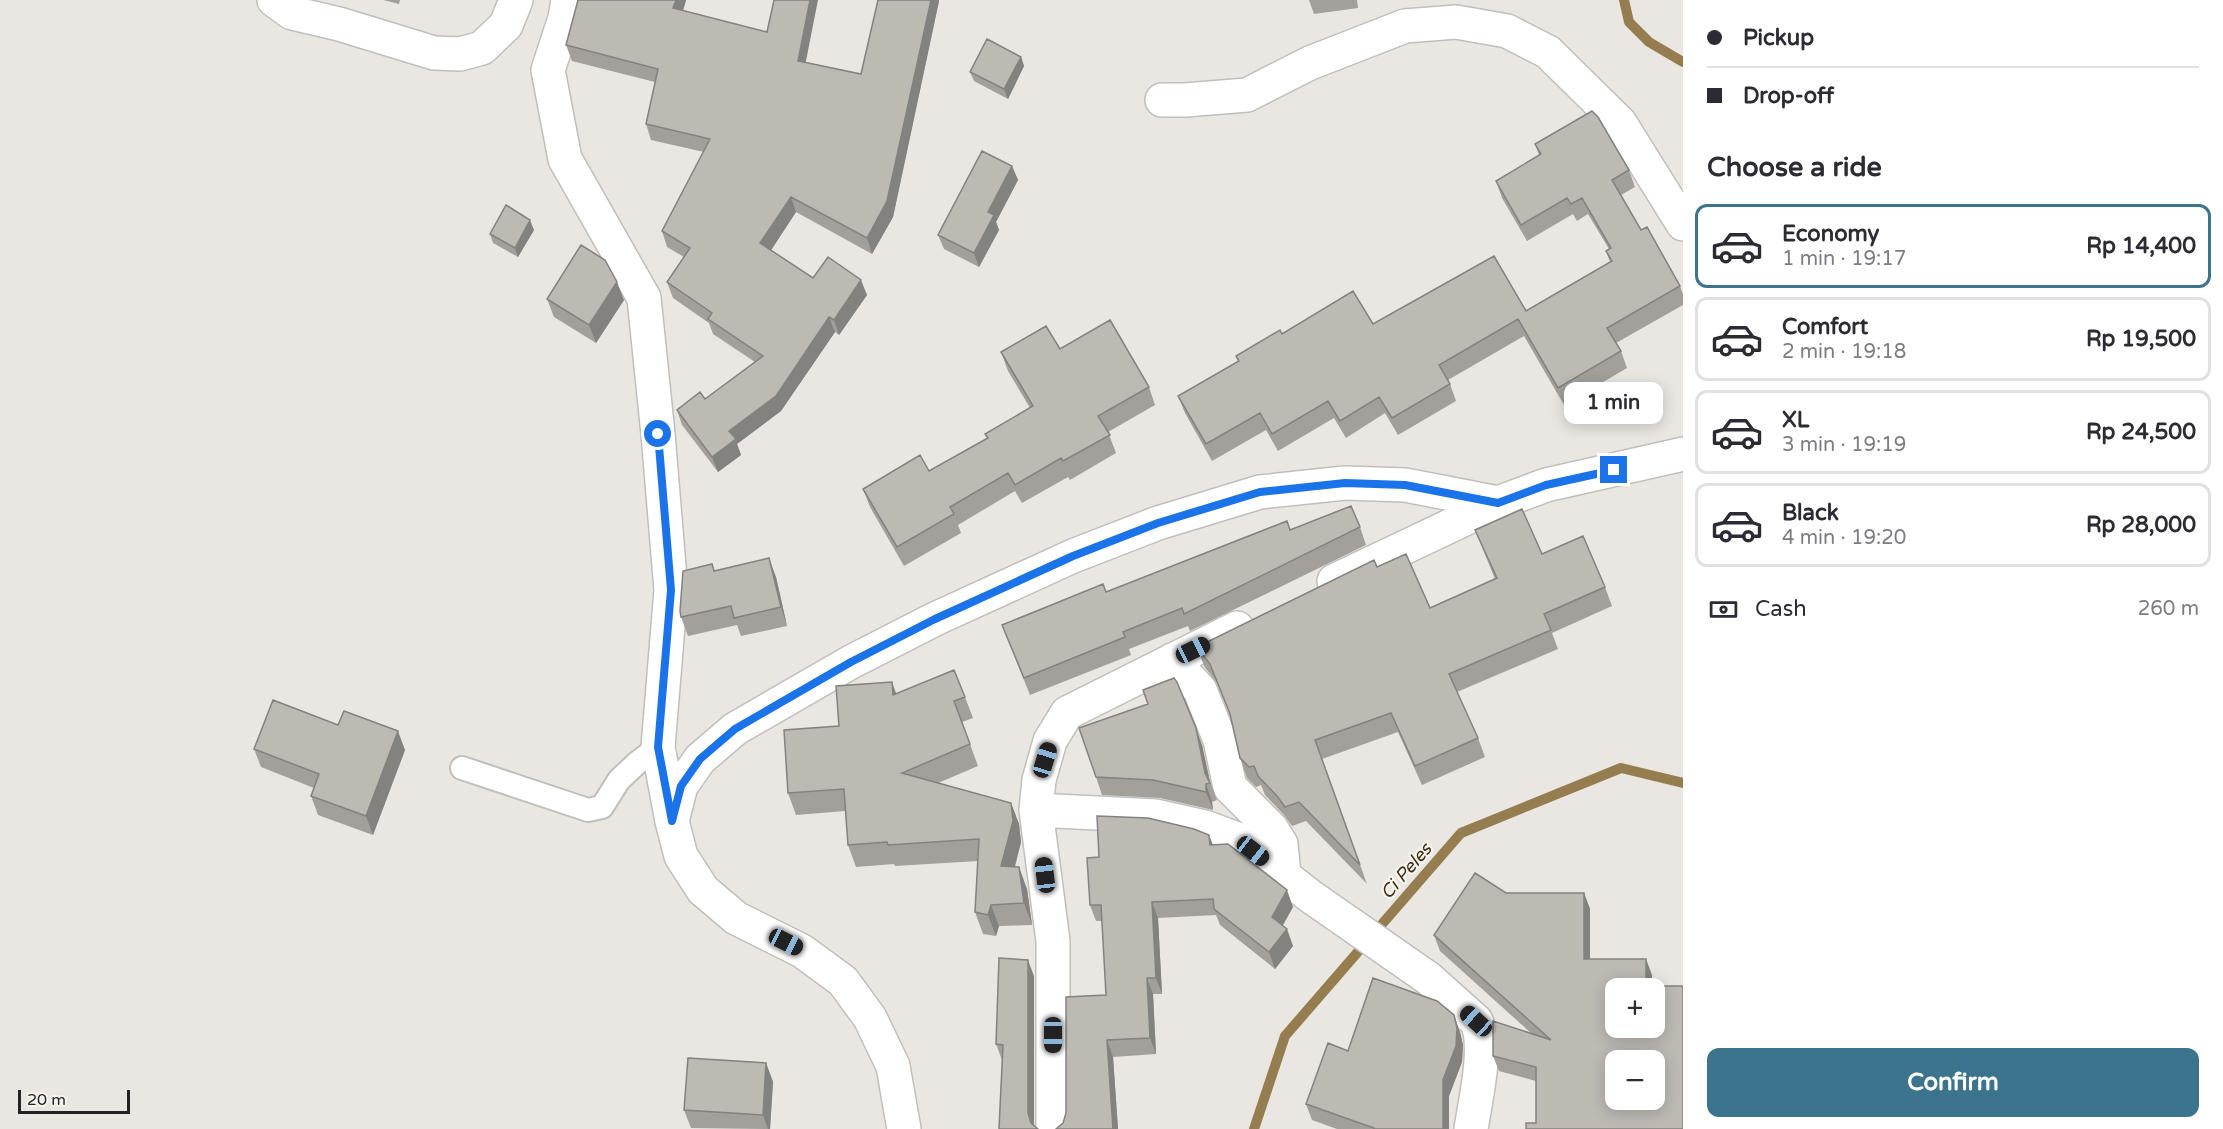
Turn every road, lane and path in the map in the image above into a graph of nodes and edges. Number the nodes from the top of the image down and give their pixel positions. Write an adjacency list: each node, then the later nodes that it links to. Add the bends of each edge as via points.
1 (274, 0): 2 (main road, via 292,13 434,53 460,54 482,48 506,25)
2 (516, 0)
3 (568, 0): 11 (main road, via 548,70 565,159 644,298 671,590)
4 (1162, 100): 5 (main road, via 1247,95 1310,63 1405,26 1456,22 1507,31 1548,52 1620,123)
5 (1683, 224)
6 (1683, 454): 7 (main road, via 1546,485)
7 (1498, 503): 8 (main road); 14 (main road, via 1405,485 1345,483 1260,492 1158,523 1084,551 935,619 735,729 700,759 681,786)
8 (1308, 593)
9 (1266, 614): 10 (main road)
10 (1172, 660): 13 (main road, via 1067,713 1050,741 1039,780); 15 (main road, via 1200,690 1220,740 1230,787 1271,828 1281,844)
11 (658, 747): 12 (lane, via 625,775 596,810); 14 (main road)
12 (462, 768)
13 (1036, 810): 15 (main road, via 1156,816 1205,827 1237,839); 17 (main road, via 1053,941)
14 (672, 821): 16 (main road, via 681,855 703,890 736,918 802,951 843,981 870,1018 893,1066)
15 (1284, 875): 18 (main road, via 1428,978 1476,1021 1482,1044)
16 (904, 1129)
17 (1053, 1129)
18 (1471, 1129)

